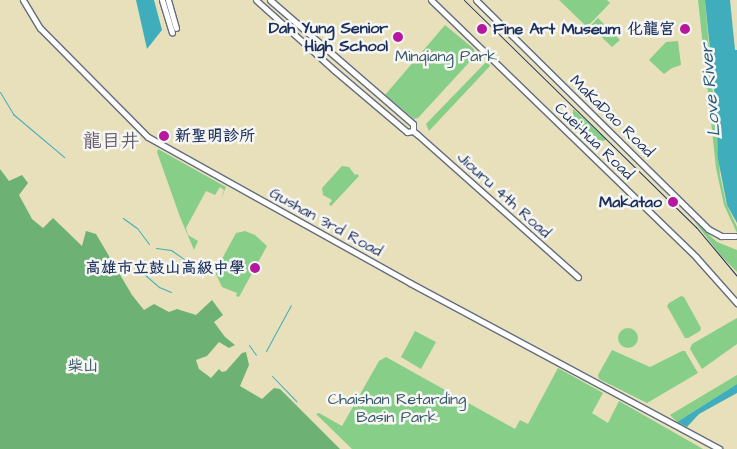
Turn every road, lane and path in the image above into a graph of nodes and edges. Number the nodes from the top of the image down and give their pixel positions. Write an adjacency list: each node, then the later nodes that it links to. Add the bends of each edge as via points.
1 (23, 0): 14 (street, Gushan 3rd Road, via 40,28 148,137 408,282)
2 (162, 0): 9 (street)
3 (168, 0): 8 (street)
4 (256, 0): 10 (street, Jiouru 4th Road, via 405,131)
5 (270, 0): 10 (street, Jiouru 4th Road, via 413,124)
6 (431, 0): 13 (street, Cuei-hua Road, via 696,257)
7 (476, 0): 11 (street, MaKaDao Road, via 708,229 721,236)
8 (176, 28)
9 (172, 33)
10 (413, 131): 12 (street, Jiouru 4th Road)
11 (735, 236)
12 (578, 277)
13 (737, 303)
14 (719, 449)

